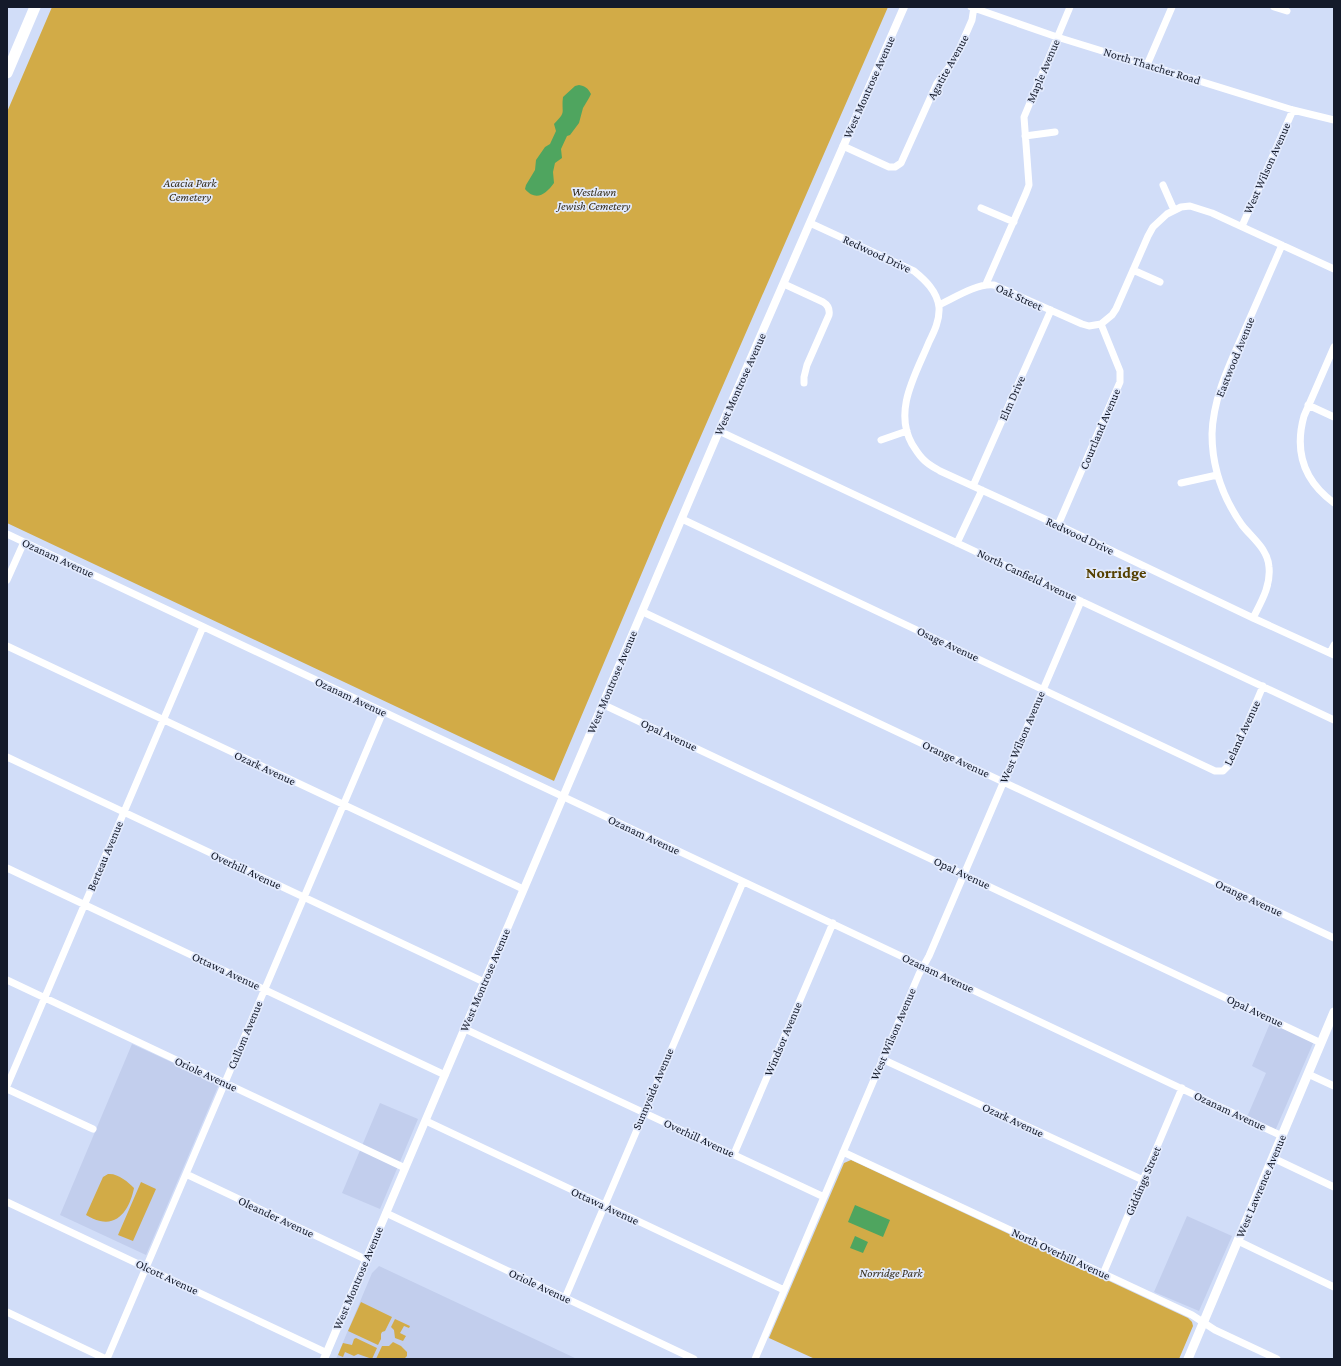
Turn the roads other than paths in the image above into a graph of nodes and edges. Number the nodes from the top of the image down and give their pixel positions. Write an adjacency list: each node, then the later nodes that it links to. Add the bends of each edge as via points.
1 (35, 7): 10 (main road)
2 (904, 7): 15 (street, West Montrose Avenue)
3 (973, 7): 8 (street, North Thatcher Road); 15 (street, Agatite Avenue, via 972,20 955,59 937,82 903,160 895,167 886,166)
4 (1070, 7): 8 (street, Maple Avenue)
5 (1172, 7): 9 (street)
6 (1274, 7): 7 (street)
7 (1287, 11)
8 (1057, 37): 9 (street, North Thatcher Road); 14 (street, Maple Avenue, via 1024,116)
9 (1147, 65): 11 (street, North Thatcher Road)
10 (7, 73)
11 (1293, 110): 12 (street, North Thatcher Road); 21 (street, West Wilson Avenue)
12 (1334, 120)
13 (1054, 132): 14 (street)
14 (1025, 136): 19 (street, Maple Avenue, via 1029,185)
15 (843, 146): 20 (street, West Montrose Avenue)
16 (1163, 186): 18 (street)
17 (981, 208): 19 (street)
18 (1174, 210): 21 (street, via 1190,206); 24 (street, via 1153,227)
19 (1014, 222): 27 (street, Maple Avenue)
20 (810, 223): 26 (street, West Montrose Avenue); 28 (street, Redwood Drive, via 914,271 936,295)
21 (1242, 226): 22 (street)
22 (1282, 245): 23 (street); 38 (street, Eastwood Avenue, via 1220,389 1212,434)
23 (1333, 266)
24 (1133, 270): 25 (street); 30 (street, via 1116,309)
25 (1160, 282)
26 (784, 284): 32 (street, via 827,304 829,308 807,364); 35 (street, West Montrose Avenue)
27 (986, 284): 28 (street, Oak Street); 29 (street, Oak Street, via 1003,288)
28 (939, 305): 36 (street, Redwood Drive, via 936,326 905,401)
29 (1051, 310): 30 (street, Oak Street, via 1089,326); 40 (street, Elm Drive)
30 (1101, 324): 44 (street, Courtland Avenue, via 1118,366 1120,382)
31 (1334, 347): 33 (street)
32 (804, 383)
33 (1308, 405): 34 (street); 42 (street, via 1300,434 1302,459 1315,485)
34 (1334, 417)
35 (720, 431): 43 (street, West Montrose Avenue); 47 (street, North Canfield Avenue)
36 (907, 431): 37 (street); 40 (street, Redwood Drive, via 914,447 925,461)
37 (882, 440)
38 (1217, 475): 39 (street); 51 (street, Eastwood Avenue, via 1234,512 1268,559 1267,587)
39 (1181, 483)
40 (973, 486): 41 (street, Redwood Drive)
41 (982, 490): 44 (street, Redwood Drive); 47 (street)
42 (1334, 504)
43 (682, 519): 50 (street, West Montrose Avenue); 57 (street, Osage Avenue)
44 (1058, 525): 51 (street, Redwood Drive)
45 (7, 534): 46 (street, Ozanam Avenue)
46 (24, 542): 48 (street); 52 (street, Ozanam Avenue)
47 (957, 543): 49 (street, North Canfield Avenue)
48 (7, 580)
49 (1081, 601): 56 (street, North Canfield Avenue); 57 (street, West Wilson Avenue)
50 (643, 612): 58 (street, West Montrose Avenue); 64 (street, Orange Avenue)
51 (1253, 618): 55 (street, Redwood Drive)
52 (203, 626): 59 (street, Ozanam Avenue); 60 (street, Berteau Avenue)
53 (1334, 645): 55 (street)
54 (7, 646): 60 (street, Ozark Avenue)
55 (1332, 654)
56 (1263, 686): 61 (street, North Canfield Avenue); 63 (street, Leland Avenue, via 1230,764 1223,772)
57 (1043, 689): 63 (street, Osage Avenue); 64 (street, West Wilson Avenue)
58 (602, 704): 65 (street, West Montrose Avenue); 69 (street, Opal Avenue)
59 (383, 712): 65 (street, Ozanam Avenue); 66 (street, Cullom Avenue)
60 (163, 720): 66 (street, Ozark Avenue); 67 (street, Berteau Avenue)
61 (1334, 720)
62 (7, 757): 67 (street, Overhill Avenue)
63 (1214, 770)
64 (1003, 782): 69 (street, West Wilson Avenue); 75 (street, Orange Avenue)
65 (562, 797): 70 (street, Ozanam Avenue); 71 (street, West Montrose Avenue)
66 (344, 804): 71 (street, Ozark Avenue); 72 (street, Cullom Avenue)
67 (124, 812): 72 (street, Overhill Avenue); 73 (street, Berteau Avenue)
68 (7, 868): 73 (street, Ottawa Avenue)
69 (964, 874): 76 (street, West Wilson Avenue); 83 (street, Opal Avenue)
70 (743, 882): 74 (street, Ozanam Avenue); 91 (street, Sunnyside Avenue)
71 (523, 889): 78 (street, West Montrose Avenue)
72 (304, 897): 78 (street, Overhill Avenue); 79 (street, Cullom Avenue)
73 (84, 905): 79 (street, Ottawa Avenue); 80 (street, Berteau Avenue)
74 (833, 923): 76 (street, Ozanam Avenue); 96 (street, Windsor Avenue)
75 (1334, 938)
76 (923, 966): 84 (street, West Wilson Avenue); 90 (street, Ozanam Avenue)
77 (7, 980): 80 (street, Oriole Avenue)
78 (484, 982): 82 (street, West Montrose Avenue)
79 (265, 990): 85 (street, Ottawa Avenue); 87 (street, Cullom Avenue)
80 (45, 998): 87 (street, Oriole Avenue); 89 (street, Berteau Avenue)
81 (1334, 1012): 83 (main road, West Lawrence Avenue)
82 (465, 1028): 85 (street, West Montrose Avenue); 91 (street, Overhill Avenue)
83 (1321, 1043): 86 (main road, West Lawrence Avenue)
84 (882, 1059): 95 (street, West Wilson Avenue); 100 (street, Ozark Avenue)
85 (445, 1074): 92 (street, West Montrose Avenue)
86 (1308, 1074): 88 (street); 94 (main road, West Lawrence Avenue)
87 (225, 1082): 98 (street, Oriole Avenue); 99 (street, Cullom Avenue)
88 (1334, 1086)
89 (7, 1088): 93 (street)
90 (1182, 1088): 94 (street, Ozanam Avenue); 100 (street, Giddings Street)
91 (644, 1112): 96 (street, Overhill Avenue); 104 (street, Sunnyside Avenue)
92 (426, 1121): 98 (street, West Montrose Avenue); 104 (street, Ottawa Avenue)
93 (93, 1129)
94 (1282, 1136): 97 (main road, West Lawrence Avenue)
95 (843, 1152): 102 (street, West Wilson Avenue); 109 (street, North Overhill Avenue)
96 (734, 1154): 102 (street, Overhill Avenue)
97 (1273, 1158): 101 (street); 106 (main road, West Lawrence Avenue)
98 (405, 1168): 105 (street, West Montrose Avenue)
99 (186, 1174): 107 (street, Oleander Avenue); 108 (street, Cullom Avenue)
100 (1143, 1180): 109 (street, Giddings Street)
101 (1334, 1186)
102 (824, 1197): 111 (street, West Wilson Avenue)
103 (7, 1202): 108 (street, Olcott Avenue)
104 (604, 1205): 111 (street, Ottawa Avenue); 112 (street, Sunnyside Avenue)
105 (386, 1213): 107 (street, West Montrose Avenue); 112 (street, Oriole Avenue)
106 (1238, 1241): 110 (street); 114 (main road, West Lawrence Avenue)
107 (366, 1259): 115 (street, West Montrose Avenue)
108 (146, 1267): 115 (street, Olcott Avenue); 116 (street, Cullom Avenue)
109 (1103, 1274): 114 (street, North Overhill Avenue)
110 (1334, 1287)
111 (784, 1290): 118 (street, West Wilson Avenue)
112 (565, 1298): 117 (street, Oriole Avenue)
113 (7, 1312): 116 (street)
114 (1203, 1322): 119 (main road, West Lawrence Avenue); 120 (street, North Overhill Avenue)
115 (325, 1356)
116 (107, 1359)
117 (694, 1359)
118 (755, 1359)
119 (1188, 1359)
120 (1277, 1359)

